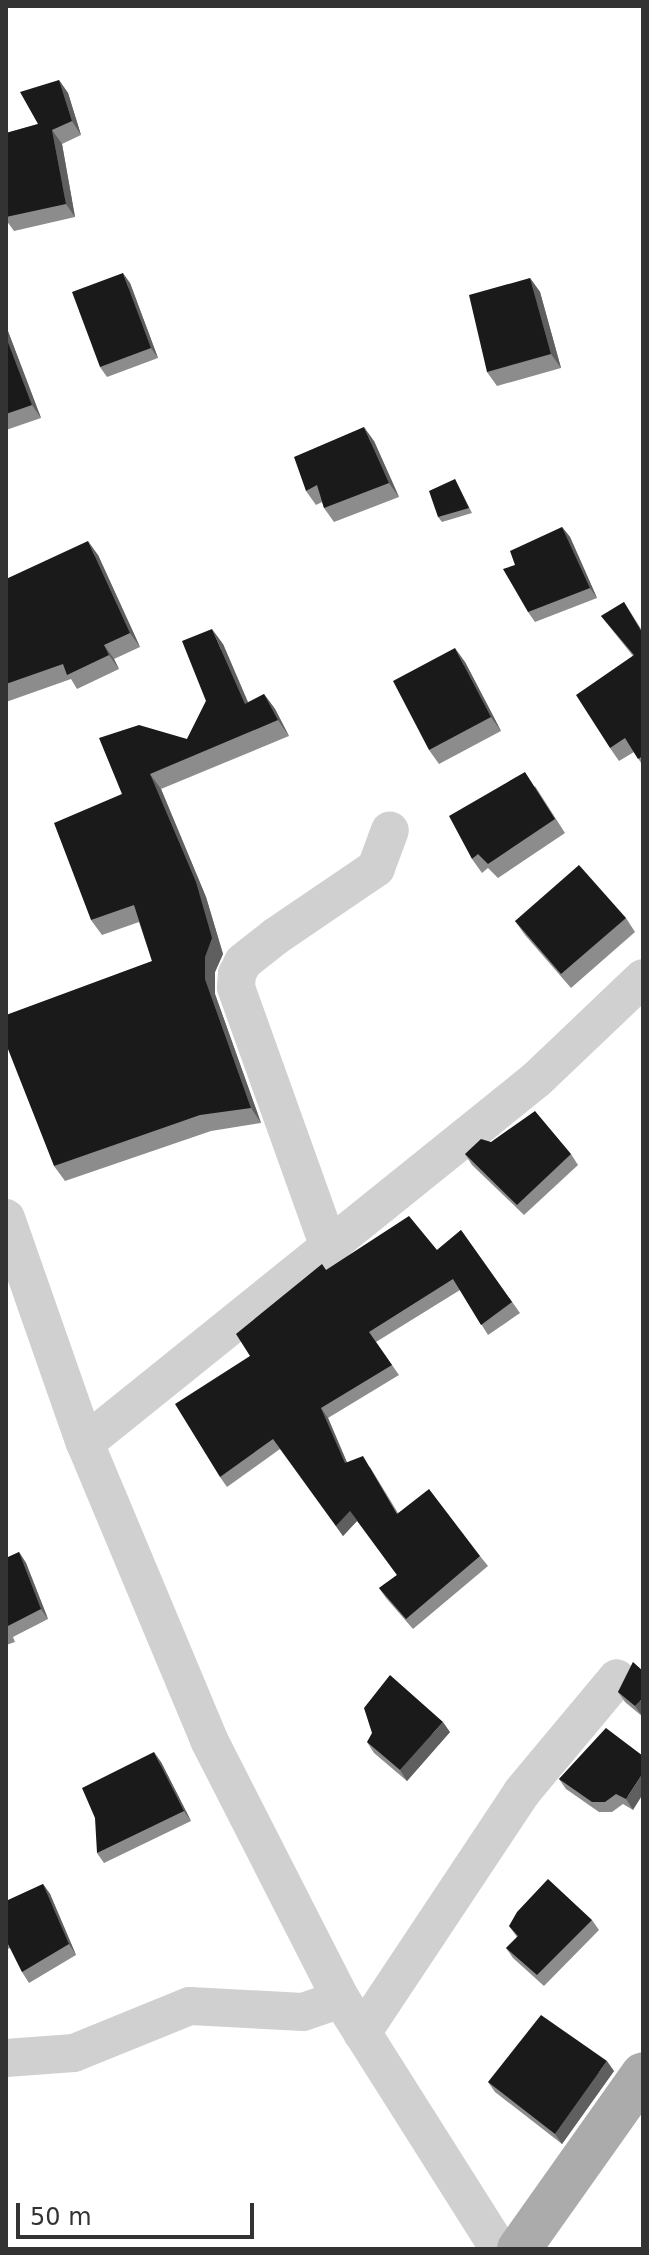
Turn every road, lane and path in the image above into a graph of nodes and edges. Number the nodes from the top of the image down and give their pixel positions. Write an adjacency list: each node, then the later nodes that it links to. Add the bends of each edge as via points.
1 (390, 830): 4 (street, via 376,868 276,936 243,962 237,974 236,987)
2 (643, 978): 4 (street, via 537,1079)
3 (6, 1218): 5 (street)
4 (330, 1250): 5 (street)
5 (85, 1443): 7 (street, via 209,1740)
6 (617, 1678): 8 (street, via 506,1814)
7 (341, 1999): 8 (street); 9 (street, via 303,2012 190,2006 74,2053)
8 (362, 2033): 11 (street)
9 (6, 2058)
10 (643, 2074): 12 (main road)
11 (499, 2249)
12 (519, 2249)

